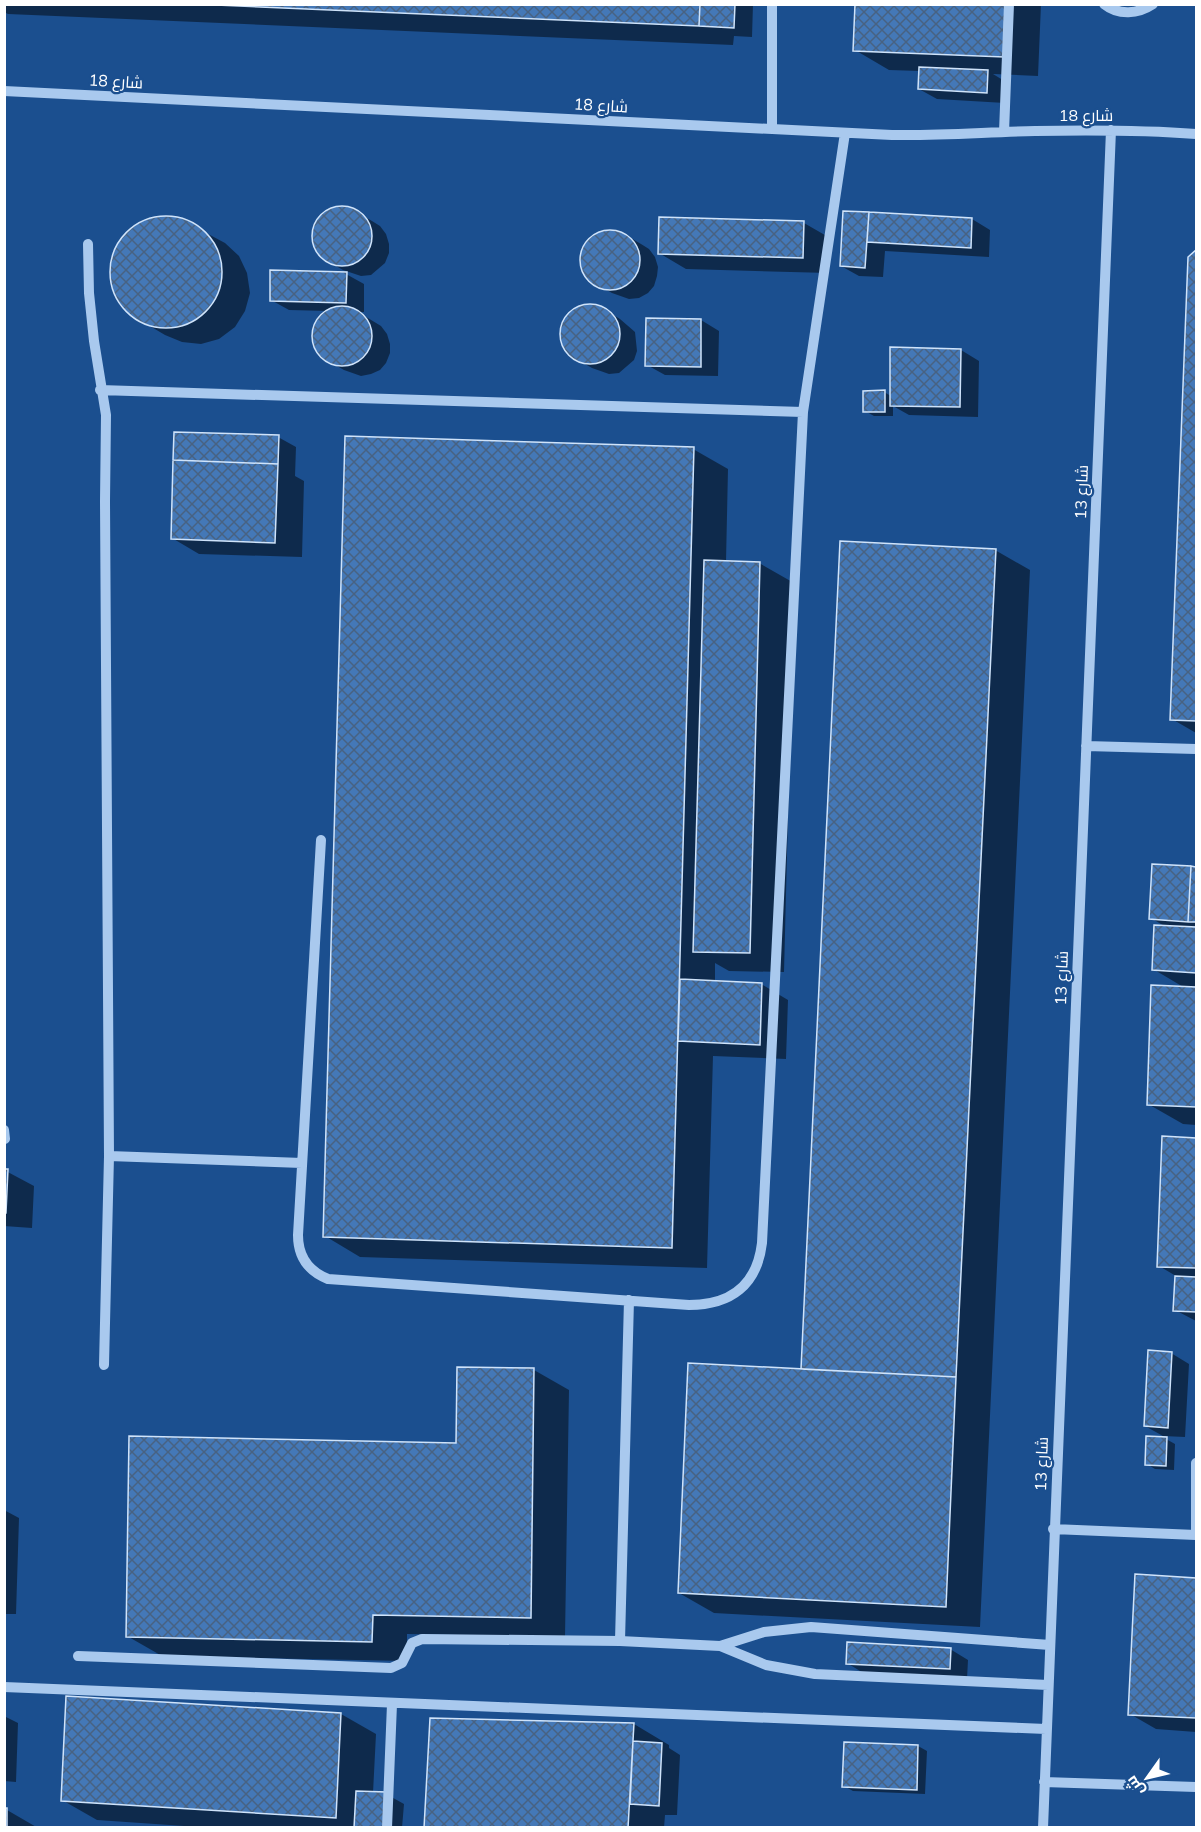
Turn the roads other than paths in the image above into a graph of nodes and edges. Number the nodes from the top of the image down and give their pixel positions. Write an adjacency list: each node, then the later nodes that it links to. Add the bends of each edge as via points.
1 (772, 4): 6 (street)
2 (1009, 4): 8 (street)
3 (1104, 4): 4 (street, via 1125,13)
4 (1153, 4)
5 (4, 91): 6 (street, شارع 18)
6 (772, 129): 9 (street, شارع 18)
7 (1111, 130): 8 (street, شارع 18); 10 (street, شارع 18); 14 (street, شارع 13)
8 (1004, 132): 9 (street, شارع 18, via 939,136)
9 (845, 133): 13 (street)
10 (1197, 134)
11 (87, 244): 12 (street)
12 (100, 390): 13 (street); 19 (street, via 106,415)
13 (803, 412): 21 (street, via 760,1257 747,1282 723,1301 689,1305)
14 (1086, 746): 15 (street); 24 (street, شارع 13)
15 (1197, 749)
16 (321, 840): 20 (street)
17 (4, 1130): 18 (street)
18 (5, 1139)
19 (109, 1156): 20 (street); 22 (street)
20 (302, 1163): 21 (street, via 298,1247 308,1268 318,1275 328,1279)
21 (629, 1300): 26 (street)
22 (104, 1365)
23 (1197, 1463): 25 (street)
24 (1053, 1529): 25 (street); 27 (street, شارع 13)
25 (1196, 1535)
26 (620, 1641): 28 (street); 29 (street, via 422,1639 412,1642 402,1663 391,1668)
27 (1050, 1645): 28 (street, via 811,1627 764,1632); 30 (street, شارع 13)
28 (720, 1646): 30 (street, via 766,1665 815,1674)
29 (78, 1656)
30 (1048, 1685): 33 (street, شارع 13)
31 (4, 1687): 32 (street)
32 (392, 1704): 33 (street); 36 (street)
33 (1046, 1729): 34 (street, شارع 13)
34 (1044, 1782): 35 (street); 37 (street, شارع 13)
35 (1197, 1787)
36 (387, 1827)
37 (1043, 1827)

